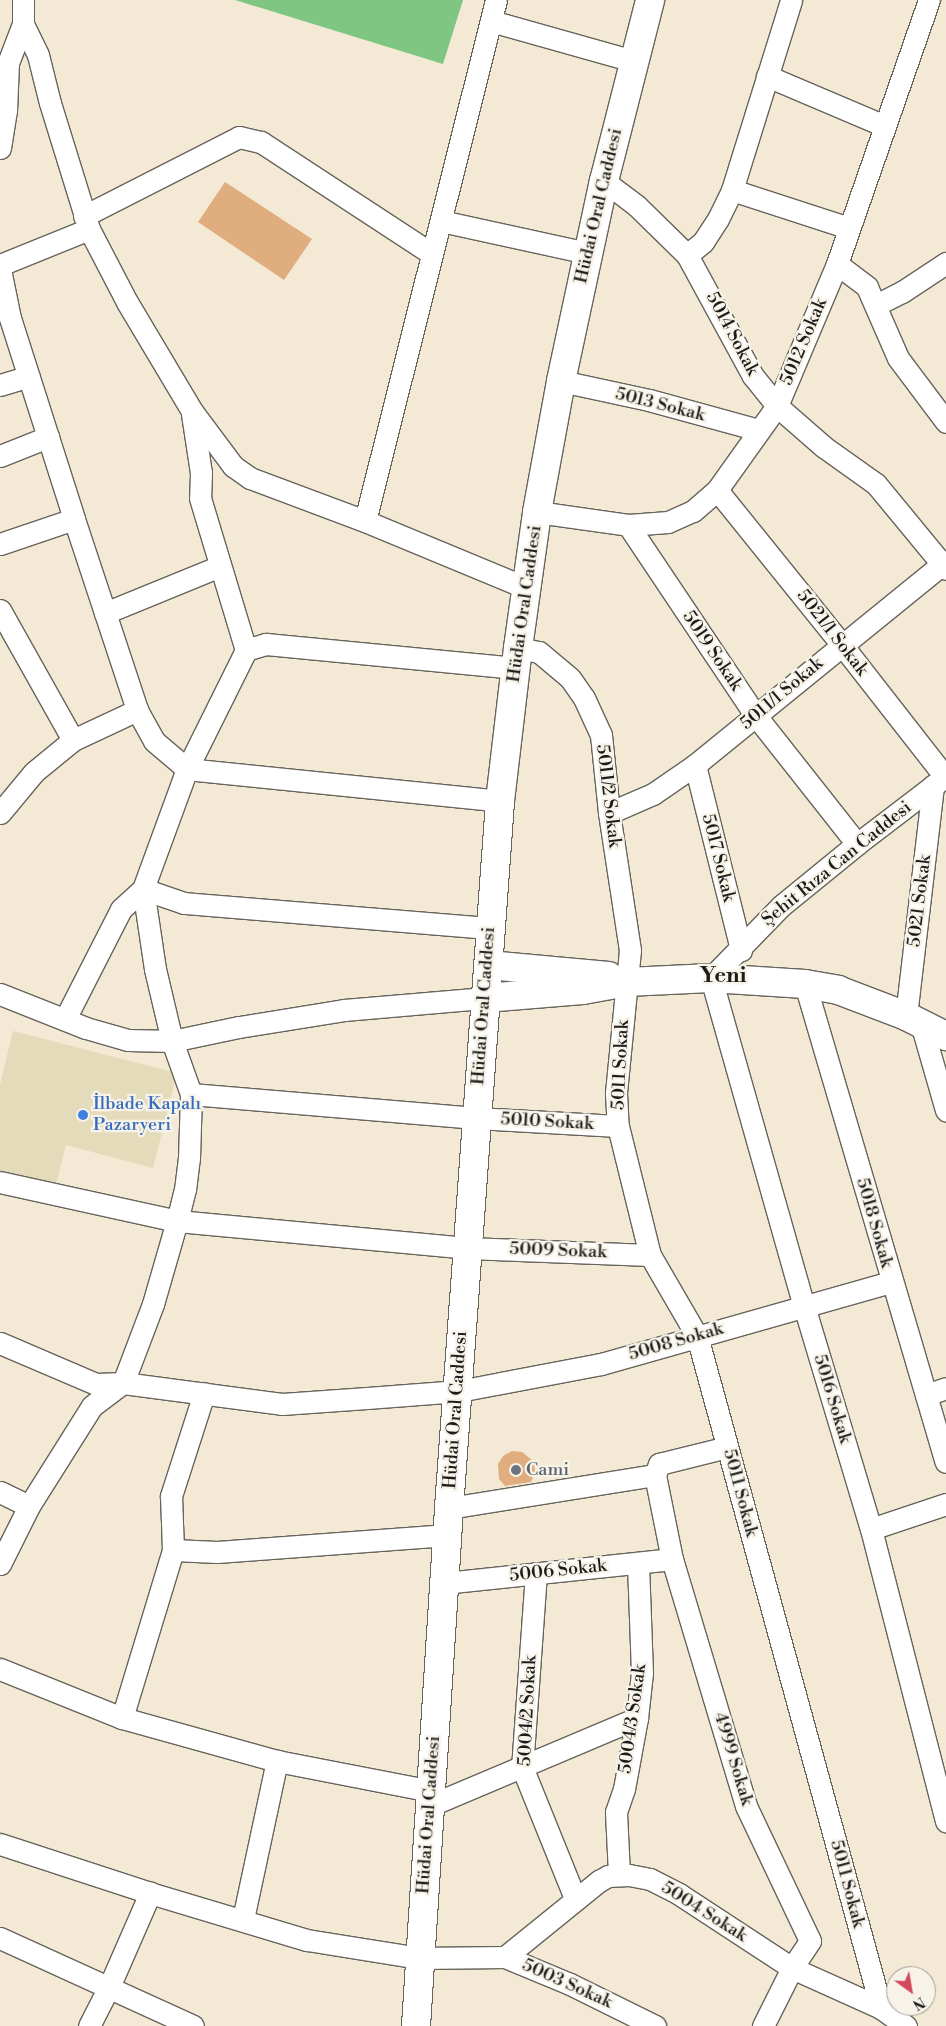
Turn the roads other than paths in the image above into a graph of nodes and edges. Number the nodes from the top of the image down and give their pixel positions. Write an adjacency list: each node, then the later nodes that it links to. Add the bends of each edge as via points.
1 (23, 0): 7 (street)
2 (496, 0): 6 (street)
3 (650, 0): 8 (street, Hüdai Oral Caddesi)
4 (791, 0): 10 (street)
5 (929, 0): 11 (street, 5012 Sokak)
6 (491, 21): 8 (street); 15 (street)
7 (23, 24): 9 (street); 16 (street, via 38,55)
8 (633, 61): 13 (street, Hüdai Oral Caddesi)
9 (4, 63): 12 (street, via 6,111)
10 (767, 76): 11 (street); 14 (street)
11 (885, 126): 17 (street, 5012 Sokak)
12 (0, 148)
13 (604, 181): 19 (street, Hüdai Oral Caddesi); 20 (street, 5014 Sokak, via 637,206)
14 (732, 190): 17 (street); 20 (street, via 703,242)
15 (441, 221): 18 (street); 19 (street)
16 (87, 222): 18 (street, via 239,138 261,142); 23 (street); 31 (street, via 127,302)
17 (848, 228): 22 (street, 5012 Sokak)
18 (432, 254): 39 (street)
19 (588, 254): 28 (street, Hüdai Oral Caddesi)
20 (687, 254): 30 (street, 5014 Sokak, via 753,376)
21 (946, 263): 25 (street)
22 (837, 264): 25 (street, via 867,287); 30 (street, 5012 Sokak)
23 (0, 265)
24 (0, 269): 26 (street)
25 (876, 305): 32 (street, via 898,358)
26 (5, 319): 27 (street)
27 (29, 376): 29 (street); 34 (street)
28 (561, 381): 33 (street, 5013 Sokak, via 649,400); 37 (street, Hüdai Oral Caddesi)
29 (0, 385)
30 (777, 406): 33 (street, 5012 Sokak); 42 (street, 5014 Sokak, via 824,447 876,484)
31 (192, 411): 39 (street, via 233,466 250,478); 43 (street, via 201,473 200,498)
32 (944, 417)
33 (759, 430): 36 (street, 5012 Sokak)
34 (48, 437): 35 (street); 38 (street)
35 (0, 456)
36 (717, 490): 40 (street, 5012 Sokak, via 693,511 668,522); 47 (street, 5021/1 Sokak)
37 (537, 512): 40 (street, 5012 Sokak); 44 (street, Hüdai Oral Caddesi)
38 (74, 519): 41 (street); 46 (street)
39 (365, 521): 44 (street)
40 (628, 525): 51 (street, 5019 Sokak)
41 (0, 544)
42 (945, 565): 47 (street, 5011/1 Sokak)
43 (220, 566): 46 (street); 48 (street)
44 (527, 588): 49 (street, Hüdai Oral Caddesi)
45 (0, 610): 52 (street)
46 (105, 613): 50 (street)
47 (842, 645): 51 (street, 5011/1 Sokak); 55 (street, 5021/1 Sokak)
48 (246, 650): 49 (street, 5011/2 Sokak, via 266,644); 54 (street)
49 (517, 658): 56 (street, Hüdai Oral Caddesi); 57 (street, 5011/2 Sokak, via 539,652 570,678 584,698 601,735)
50 (137, 710): 52 (street); 54 (street, via 154,741)
51 (756, 716): 53 (street, 5011/1 Sokak); 59 (street, 5019 Sokak)
52 (73, 740): 58 (street, via 34,772)
53 (695, 766): 57 (street, 5011/1 Sokak, via 652,794); 62 (street, 5017 Sokak)
54 (187, 769): 56 (street); 60 (street)
55 (941, 780): 59 (street, Şehit Rıza Can Caddesi); 70 (street, 5021 Sokak)
56 (500, 801): 61 (street, Hüdai Oral Caddesi)
57 (609, 813): 65 (street, 5011/2 Sokak, via 630,950)
58 (0, 814)
59 (857, 844): 62 (street, Şehit Rıza Can Caddesi, via 781,906)
60 (143, 889): 61 (street, via 184,903); 69 (street, via 121,909); 72 (street, via 155,969)
61 (490, 928): 63 (street, Hüdai Oral Caddesi)
62 (741, 950): 64 (street, Şehit Rıza Can Caddesi)
63 (488, 965): 65 (street, via 604,974); 68 (street, Hüdai Oral Caddesi)
64 (711, 978): 65 (street); 66 (street); 82 (street, 5016 Sokak)
65 (626, 982): 68 (street, via 583,990); 76 (street, 5011 Sokak, via 616,1093)
66 (805, 984): 70 (street, via 838,990); 81 (street, 5018 Sokak)
67 (0, 994): 69 (street)
68 (485, 998): 72 (street, via 344,1010); 75 (street, Hüdai Oral Caddesi)
69 (65, 1019): 72 (street, via 128,1040)
70 (914, 1019): 71 (street); 74 (street)
71 (946, 1036)
72 (172, 1041): 73 (street)
73 (191, 1094): 75 (street, 5010 Sokak); 78 (street, via 189,1158)
74 (946, 1110)
75 (476, 1118): 76 (street, 5010 Sokak); 79 (street, Hüdai Oral Caddesi)
76 (618, 1126): 80 (street, 5011 Sokak)
77 (0, 1182): 78 (street, 5009 Sokak)
78 (177, 1221): 79 (street, 5009 Sokak); 85 (street, via 153,1304)
79 (467, 1248): 80 (street, 5009 Sokak); 87 (street, Hüdai Oral Caddesi)
80 (650, 1255): 83 (street, 5011 Sokak)
81 (891, 1282): 82 (street, 5008 Sokak); 89 (street, 5018 Sokak)
82 (804, 1306): 83 (street, 5008 Sokak); 97 (street, 5016 Sokak)
83 (696, 1336): 87 (street, 5008 Sokak, via 601,1364); 90 (street, 5011 Sokak)
84 (0, 1343): 85 (street, 5008 Sokak, via 96,1384)
85 (123, 1383): 88 (street, 5008 Sokak); 95 (street, via 92,1406)
86 (946, 1388): 89 (street)
87 (458, 1391): 88 (street, 5008 Sokak, via 282,1404); 96 (street, Hüdai Oral Caddesi)
88 (204, 1393): 99 (street, via 171,1496)
89 (926, 1395): 91 (street, 5018 Sokak)
90 (727, 1447): 92 (street, via 659,1464); 122 (street, 5011 Sokak)
91 (946, 1462)
92 (655, 1475): 96 (street); 100 (street, 4999 Sokak)
93 (0, 1492): 95 (street)
94 (946, 1504): 97 (street)
95 (29, 1506): 102 (street)
96 (449, 1508): 98 (street, Hüdai Oral Caddesi)
97 (871, 1529): 111 (street, 5016 Sokak)
98 (447, 1535): 99 (street, via 217,1552); 104 (street, Hüdai Oral Caddesi)
99 (173, 1550): 106 (street)
100 (672, 1559): 101 (street, 5006 Sokak); 120 (street, 4999 Sokak, via 746,1806 810,1941)
101 (638, 1562): 103 (street, 5006 Sokak); 107 (street, 5004/3 Sokak, via 642,1674)
102 (0, 1564)
103 (536, 1574): 104 (street, 5006 Sokak); 109 (street, 5004/2 Sokak)
104 (444, 1583): 110 (street, Hüdai Oral Caddesi)
105 (0, 1669): 106 (street)
106 (122, 1718): 108 (street)
107 (637, 1718): 109 (street); 113 (street, 5004/3 Sokak, via 624,1789 616,1812)
108 (277, 1761): 110 (street); 116 (street)
109 (522, 1767): 110 (street); 115 (street, 5004/2 Sokak)
110 (431, 1798): 119 (street, Hüdai Oral Caddesi)
111 (946, 1822)
112 (0, 1844): 114 (street)
113 (619, 1874): 115 (street, via 599,1881); 120 (street, 5004 Sokak, via 650,1880 679,1894)
114 (150, 1893): 116 (street); 121 (street)
115 (575, 1898): 118 (street)
116 (243, 1919): 119 (street, via 307,1940)
117 (0, 1938): 121 (street)
118 (505, 1957): 119 (street); 126 (street, 5003 Sokak, via 570,1984)
119 (419, 1958): 123 (street, Hüdai Oral Caddesi)
120 (792, 1968): 122 (street, 5004 Sokak); 127 (street, 4999 Sokak)
121 (109, 1987): 124 (street); 125 (street)
122 (881, 2008): 128 (street, 5004 Sokak)
123 (420, 2024)
124 (89, 2026)
125 (192, 2026)
126 (655, 2026)
127 (764, 2026)
128 (906, 2026)

